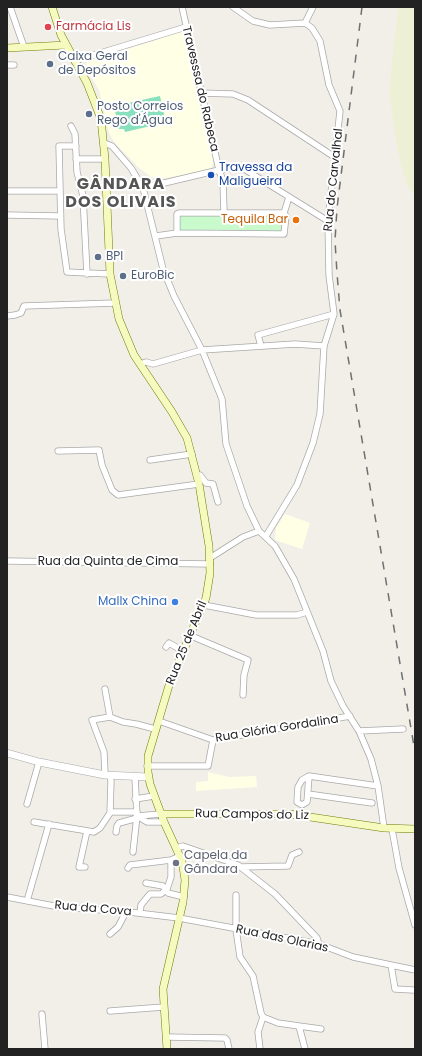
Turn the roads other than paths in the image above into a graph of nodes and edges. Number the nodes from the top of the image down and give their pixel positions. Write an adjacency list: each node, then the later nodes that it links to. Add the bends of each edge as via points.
1 (10, 7): 9 (street)
2 (52, 7): 8 (main road, Rua 25 de Abril)
3 (182, 7): 7 (street, Travesssa do Rabeca)
4 (233, 7): 6 (street, via 246,18 264,24)
5 (313, 7): 6 (street)
6 (305, 23): 18 (street, Rua do Carvalhal, via 312,28 320,41 329,85 340,110)
7 (186, 27): 11 (street); 14 (street, Travesssa do Rabeca)
8 (66, 44): 9 (main road); 11 (main road, Rua 25 de Abril)
9 (24, 47): 10 (main road)
10 (7, 48)
11 (74, 61): 16 (main road, Rua 25 de Abril, via 81,70 96,104)
12 (7, 65): 13 (street)
13 (14, 65)
14 (201, 93): 18 (street, via 233,94 248,100); 21 (street, Travesssa do Rabeca)
15 (72, 126): 17 (street)
16 (104, 143): 20 (main road, Rua 25 de Abril); 22 (street, via 112,146)
17 (76, 146): 19 (street); 24 (street, via 59,146)
18 (336, 158): 30 (street, Rua do Carvalhal)
19 (76, 159): 20 (street); 33 (street, via 77,178 83,196)
20 (105, 159): 34 (main road, Rua 25 de Abril)
21 (219, 170): 22 (street); 25 (street, via 241,167); 26 (street, Travesssa do Rabeca, via 223,181)
22 (144, 188): 32 (street)
23 (7, 191): 24 (street)
24 (59, 191): 29 (street)
25 (289, 197): 27 (street); 30 (street)
26 (224, 212): 27 (street); 31 (street, via 178,213)
27 (284, 213): 31 (street, via 284,234)
28 (7, 215): 29 (street)
29 (60, 216): 33 (street, via 67,272)
30 (328, 221): 36 (street, Rua do Carvalhal, via 329,275)
31 (177, 233): 32 (street)
32 (156, 236): 40 (street, via 174,296)
33 (87, 274): 34 (street)
34 (110, 274): 35 (main road, Rua 25 de Abril)
35 (114, 303): 37 (street, via 24,306 21,313); 41 (main road, Rua 25 de Abril, via 123,333)
36 (334, 314): 38 (street, via 258,335); 39 (street, Rua do Carvalhal)
37 (7, 316)
38 (260, 346): 39 (street); 40 (street)
39 (324, 346): 51 (street, Rua do Carvalhal, via 320,414 312,443 297,485)
40 (202, 350): 42 (street); 50 (street, via 222,399 223,432 229,457)
41 (140, 364): 42 (street); 43 (main road, Rua 25 de Abril)
42 (153, 364): 43 (street, via 152,371)
43 (147, 376): 45 (main road, Rua 25 de Abril, via 181,427)
44 (58, 451): 48 (street, via 99,447 102,465 112,490 118,495)
45 (192, 454): 46 (street); 47 (main road, Rua 25 de Abril)
46 (150, 460)
47 (197, 475): 48 (main road, Rua 25 de Abril); 49 (street, via 206,483 213,484)
48 (199, 484): 53 (main road, Rua 25 de Abril)
49 (218, 502)
50 (259, 531): 51 (street); 53 (street, via 243,537)
51 (266, 536): 55 (street, via 288,565)
52 (7, 561): 53 (street, Rua da Quinta de Cima)
53 (210, 561): 54 (main road, Rua 25 de Abril)
54 (204, 605): 55 (street, via 256,615 297,615); 56 (main road, Rua 25 de Abril)
55 (307, 612): 61 (street, via 323,651 331,681)
56 (189, 635): 58 (main road, Rua 25 de Abril); 60 (street, via 248,660)
57 (166, 648): 58 (street, via 169,643)
58 (183, 651): 63 (main road, Rua 25 de Abril, via 170,682)
59 (105, 688): 62 (street)
60 (243, 695)
61 (350, 716): 66 (street); 67 (street, Rua Glória Gordalina)
62 (110, 717): 65 (street); 71 (street, via 92,720 104,752)
63 (159, 721): 65 (main road, Rua 25 de Abril); 67 (street, Rua Glória Gordalina)
64 (403, 728): 66 (street)
65 (155, 729): 70 (main road, Rua 25 de Abril, via 149,747)
66 (359, 731): 75 (street, via 371,759)
67 (213, 740): 70 (street, via 208,766)
68 (7, 752): 69 (street)
69 (39, 762): 71 (street); 80 (street)
70 (147, 766): 72 (main road, Rua 25 de Abril)
71 (107, 775): 74 (street); 81 (street, via 111,781)
72 (148, 776): 74 (street); 77 (main road, Rua 25 de Abril)
73 (309, 776): 75 (street); 76 (street); 76 (street, via 300,784 298,804 306,804)
74 (135, 777): 78 (street)
75 (378, 786): 87 (street)
76 (308, 794): 79 (street)
77 (154, 796): 78 (street); 83 (main road, Rua 25 de Abril)
78 (135, 798): 82 (street)
79 (372, 803)
80 (27, 804)
81 (110, 812): 82 (street); 89 (street, via 100,828 94,832)
82 (137, 814): 83 (street); 85 (street, via 147,822); 90 (street, via 134,819 119,823); 92 (street)
83 (161, 814): 85 (main road, Rua 25 de Abril); 87 (main road, Rua Campos do Liz, via 295,814)
84 (34, 822): 86 (street)
85 (164, 822): 91 (main road, Rua 25 de Abril)
86 (49, 824): 89 (street); 104 (street)
87 (388, 828): 88 (main road, Rua Campos do Liz); 108 (street)
88 (415, 829)
89 (87, 831): 97 (street, via 79,867)
90 (116, 832)
91 (176, 848): 94 (main road, Rua 25 de Abril); 96 (street, via 183,846)
92 (133, 852)
93 (299, 852): 96 (street, via 292,855 288,866)
94 (180, 856): 95 (street); 103 (main road, Rua 25 de Abril, via 185,876)
95 (171, 860): 98 (street, via 130,865); 100 (street, via 170,884)
96 (240, 866): 111 (street, via 275,894 317,938)
97 (85, 867)
98 (128, 868)
99 (146, 883): 100 (street, via 162,886)
100 (166, 890): 103 (street, via 168,893); 106 (street, via 161,894 150,894 141,905)
101 (236, 895): 109 (street)
102 (7, 897): 104 (street, Rua da Cova)
103 (184, 897): 107 (main road, Rua 25 de Abril)
104 (27, 901): 105 (street, Rua da Cova, via 60,907)
105 (126, 912): 106 (street, Rua da Cova); 110 (street, via 118,927)
106 (140, 914): 107 (street, Rua da Cova)
107 (179, 918): 109 (street, Rua das Olarias); 115 (main road, Rua 25 de Abril, via 165,975)
108 (415, 925)
109 (236, 929): 111 (street, Rua das Olarias); 118 (street, via 240,957 253,976)
110 (110, 934)
111 (319, 944): 112 (street, Rua das Olarias, via 352,957)
112 (391, 965): 113 (street, Rua das Olarias); 114 (street, via 395,989)
113 (415, 970)
114 (413, 990)
115 (164, 1007): 116 (street); 121 (main road, Rua 25 de Abril)
116 (110, 1011)
117 (42, 1014): 122 (street)
118 (263, 1017): 119 (street, via 278,1023); 125 (street, via 258,1032)
119 (299, 1026): 120 (street); 126 (street)
120 (321, 1029)
121 (166, 1037): 123 (main road, Rua 25 de Abril); 124 (street, via 225,1038 228,1040)
122 (45, 1049)
123 (168, 1049)
124 (229, 1049)
125 (260, 1049)
126 (305, 1049)

